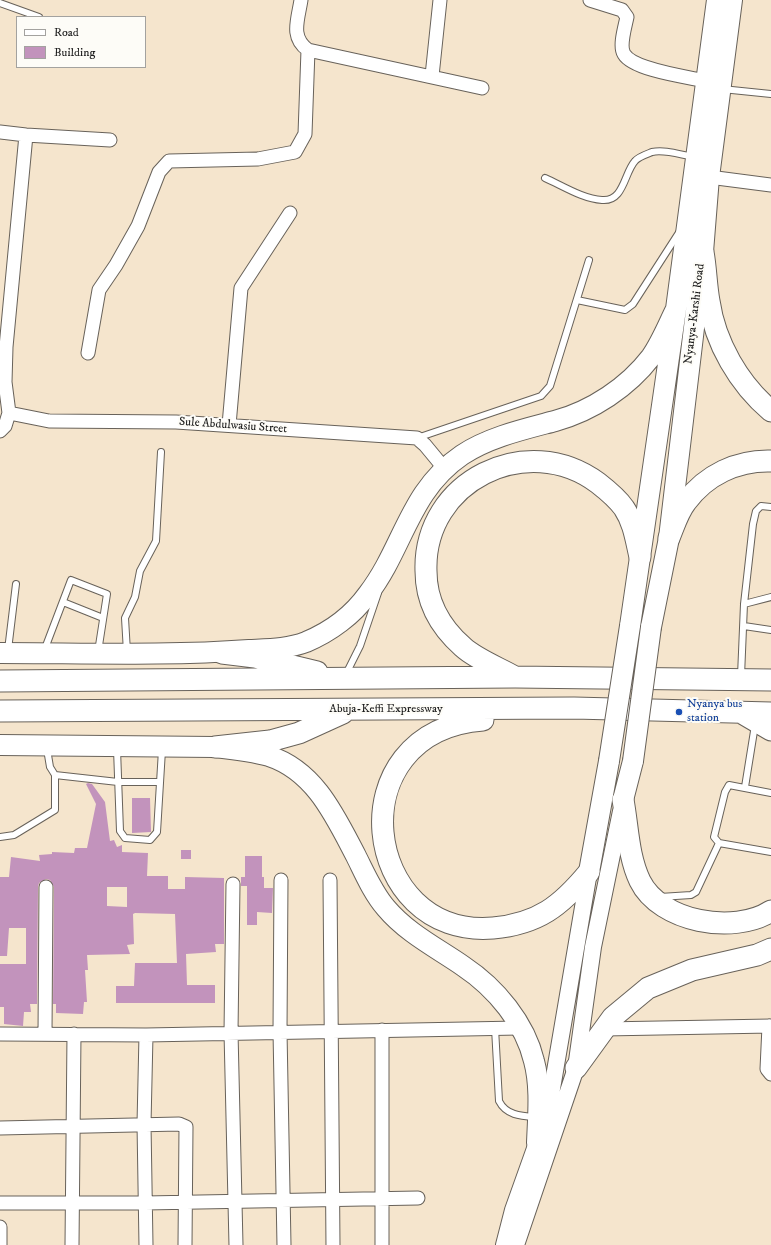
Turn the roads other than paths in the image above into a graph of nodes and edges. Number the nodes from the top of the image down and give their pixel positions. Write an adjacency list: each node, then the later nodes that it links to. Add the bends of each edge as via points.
1 (301, 0): 8 (street, via 296,33 300,44)
2 (440, 0): 9 (street)
3 (590, 0): 10 (street, via 622,10 626,14 622,48 627,58 641,66)
4 (716, 0): 10 (main road, Nyanya-Karshi Road)
5 (732, 0): 10 (main road, Nyanya-Karshi Road)
6 (0, 3): 7 (lane)
7 (36, 16)
8 (308, 50): 9 (street); 26 (street, via 305,134 295,152 258,159 170,161 163,166 138,226 99,290)
9 (432, 76): 11 (street)
10 (713, 85): 12 (lane); 16 (main road, Nyanya-Karshi Road); 17 (main road, Nyanya-Karshi Road)
11 (482, 88)
12 (771, 94)
13 (0, 132): 14 (street)
14 (26, 135): 15 (street); 28 (street, via 6,347 5,382)
15 (110, 140)
16 (696, 158): 18 (lane, via 652,152 634,163 618,193 607,200 590,198); 21 (main road, Nyanya-Karshi Road)
17 (709, 177): 19 (street); 22 (main road, Nyanya-Karshi Road)
18 (545, 178)
19 (771, 185)
20 (290, 213): 29 (street, via 241,288)
21 (688, 218): 24 (lane, via 632,304 625,310); 25 (main road, Nyanya-Karshi Road)
22 (703, 252): 27 (highway, via 709,303 717,332 738,374); 36 (main road, Nyanya-Karshi Road)
23 (589, 260): 24 (lane)
24 (577, 300): 31 (lane, via 546,392 541,396)
25 (676, 309): 34 (main road, via 651,356 640,370 606,398 559,420 488,442 464,453); 37 (main road, Nyanya-Karshi Road)
26 (88, 353)
27 (771, 411)
28 (9, 414): 29 (street, Sule Abdulwasiu Street, via 49,421); 30 (street, via 5,426)
29 (230, 425): 31 (street, Sule Abdulwasiu Street)
30 (0, 431)
31 (417, 438): 34 (street)
32 (161, 452): 49 (lane, via 156,541 140,571 135,597 125,618)
33 (771, 461): 36 (highway, via 745,463 708,479 686,502)
34 (444, 468): 38 (main road, via 428,485 411,513)
35 (771, 507): 42 (lane, via 761,506 756,511)
36 (669, 538): 70 (main road, Nyanya-Karshi Road, bridge, via 651,627)
37 (640, 557): 51 (highway, via 633,526 624,508 587,475 564,465 544,461 520,461 500,465 469,483 455,495 434,524 428,542 426,569 430,601 439,619 463,647); 74 (main road, Nyanya-Karshi Road, bridge, via 609,761)
38 (384, 570): 50 (main road, via 368,595 350,614 331,629 306,642 278,649); 52 (lane, via 360,646)
39 (16, 584): 46 (lane)
40 (771, 596): 42 (lane)
41 (63, 602): 43 (lane); 43 (lane, via 71,580 107,594); 47 (lane)
42 (744, 604): 44 (lane)
43 (103, 618): 48 (lane)
44 (744, 626): 45 (lane); 53 (lane)
45 (771, 630)
46 (4, 653): 47 (main road)
47 (43, 653): 48 (main road)
48 (97, 653): 49 (main road)
49 (127, 653): 50 (main road)
50 (222, 653): 52 (highway, via 297,666)
51 (515, 677): 52 (highway); 53 (highway)
52 (342, 679): 55 (highway)
53 (741, 680): 54 (highway)
54 (770, 680)
55 (0, 681)
56 (574, 708): 57 (highway, Abuja-Keffi Expressway); 59 (highway, Abuja-Keffi Expressway); 74 (highway, via 532,716 469,721 452,725 427,737 408,754 391,780 385,800 382,829 390,865 400,883 426,910 445,921 462,926 482,929 515,926 542,914 569,896)
57 (352, 710): 58 (highway, Abuja-Keffi Expressway); 64 (highway, via 270,741)
58 (0, 711)
59 (760, 719): 68 (lane)
60 (0, 745): 61 (main road)
61 (47, 745): 62 (main road); 65 (lane, via 50,767)
62 (116, 746): 63 (main road); 66 (lane)
63 (162, 746): 64 (main road); 67 (lane)
64 (216, 747): 84 (main road, via 270,756 289,765 310,781 331,807 372,888 387,909 404,926 485,983 507,1007)
65 (55, 775): 66 (lane); 71 (lane, via 55,810 14,835)
66 (118, 782): 67 (lane); 67 (lane, via 122,835 125,838 150,840 157,832)
67 (160, 782)
68 (745, 787): 69 (lane); 72 (lane, via 729,785 725,792 714,837)
69 (771, 793)
70 (624, 800): 79 (highway, via 635,869 641,883); 94 (street, via 594,947)
71 (0, 837)
72 (719, 843): 73 (lane); 79 (lane, via 694,894)
73 (771, 852)
74 (589, 872): 100 (street, via 554,1085)
75 (281, 880): 87 (street)
76 (330, 880): 88 (street)
77 (233, 884): 89 (street)
78 (46, 887): 91 (street)
79 (652, 897): 80 (highway, via 682,915 703,922 746,921)
80 (771, 911)
81 (771, 949): 85 (highway, via 758,955 692,970 648,988 613,1016)
82 (770, 1026): 85 (street); 95 (street, via 767,1069)
83 (495, 1028): 84 (street); 86 (street); 96 (lane, via 499,1101 509,1112)
84 (520, 1028): 96 (main road, via 534,1061)
85 (604, 1028): 94 (highway)
86 (382, 1030): 88 (street); 101 (street)
87 (280, 1031): 88 (street); 89 (street); 104 (street)
88 (332, 1031): 103 (street)
89 (232, 1032): 93 (street); 105 (street)
90 (0, 1034): 91 (street)
91 (45, 1034): 92 (street)
92 (74, 1034): 93 (street); 98 (street)
93 (146, 1035): 97 (street)
94 (576, 1068): 120 (street)
95 (771, 1074)
96 (538, 1117): 100 (main road)
97 (144, 1124): 98 (street); 106 (street, via 179,1124 186,1127); 109 (street)
98 (72, 1126): 99 (street); 108 (street)
99 (0, 1128)
100 (537, 1143): 119 (street, via 513,1210)
101 (382, 1198): 102 (street); 103 (street); 118 (street)
102 (418, 1198)
103 (333, 1199): 104 (street); 117 (street)
104 (284, 1200): 105 (street); 116 (street)
105 (235, 1201): 106 (street); 115 (street)
106 (186, 1202): 109 (street); 114 (street)
107 (0, 1203): 108 (street)
108 (71, 1203): 109 (street); 112 (street)
109 (145, 1203): 113 (street)
110 (0, 1227): 111 (street)
111 (0, 1245)
112 (72, 1245)
113 (146, 1245)
114 (185, 1245)
115 (236, 1245)
116 (284, 1245)
117 (334, 1245)
118 (382, 1245)
119 (504, 1245)
120 (516, 1245)

